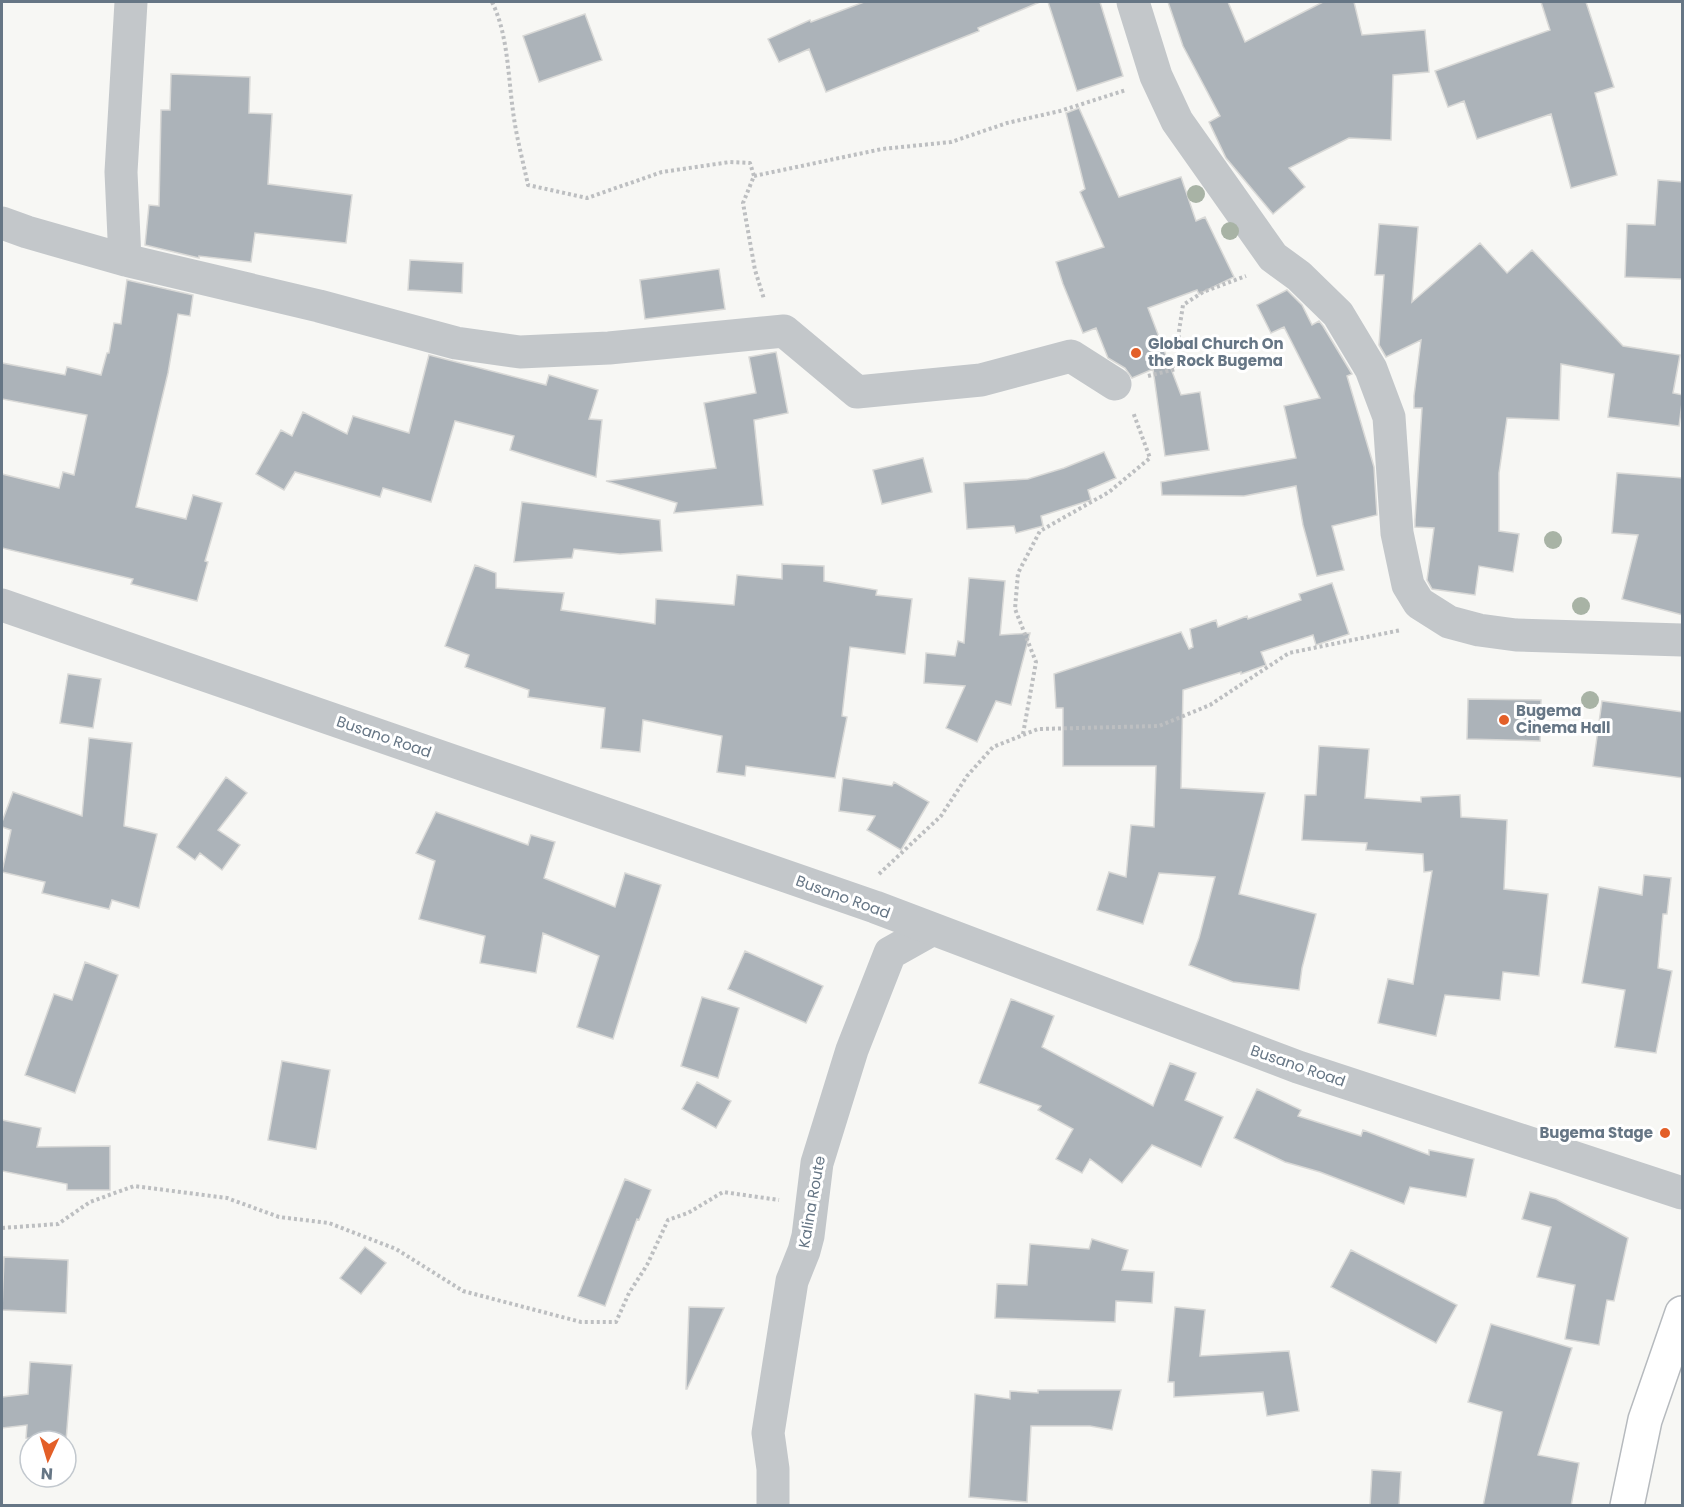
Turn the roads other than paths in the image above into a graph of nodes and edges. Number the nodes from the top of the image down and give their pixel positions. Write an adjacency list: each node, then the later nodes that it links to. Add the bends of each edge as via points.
1 (131, 2): 4 (street, via 121,172)
2 (1133, 2): 7 (street, via 1156,76 1177,121 1273,257 1338,314 1371,369 1389,417 1397,533 1408,585 1419,603 1449,622 1516,636)
3 (2, 223): 4 (street)
4 (125, 260): 5 (street, via 456,343 520,352 609,348 784,331 857,392 981,380 1071,356)
5 (1115, 384)
6 (2, 605): 8 (street, Busano Road)
7 (1683, 640)
8 (932, 930): 9 (street, Busano Road, via 1298,1067); 11 (street, Kalina Route, via 890,953 852,1050 817,1162 804,1251 792,1281 768,1433)
9 (1683, 1193)
10 (1683, 1313): 12 (main road, via 1645,1420)
11 (773, 1506)
12 (1627, 1506)

